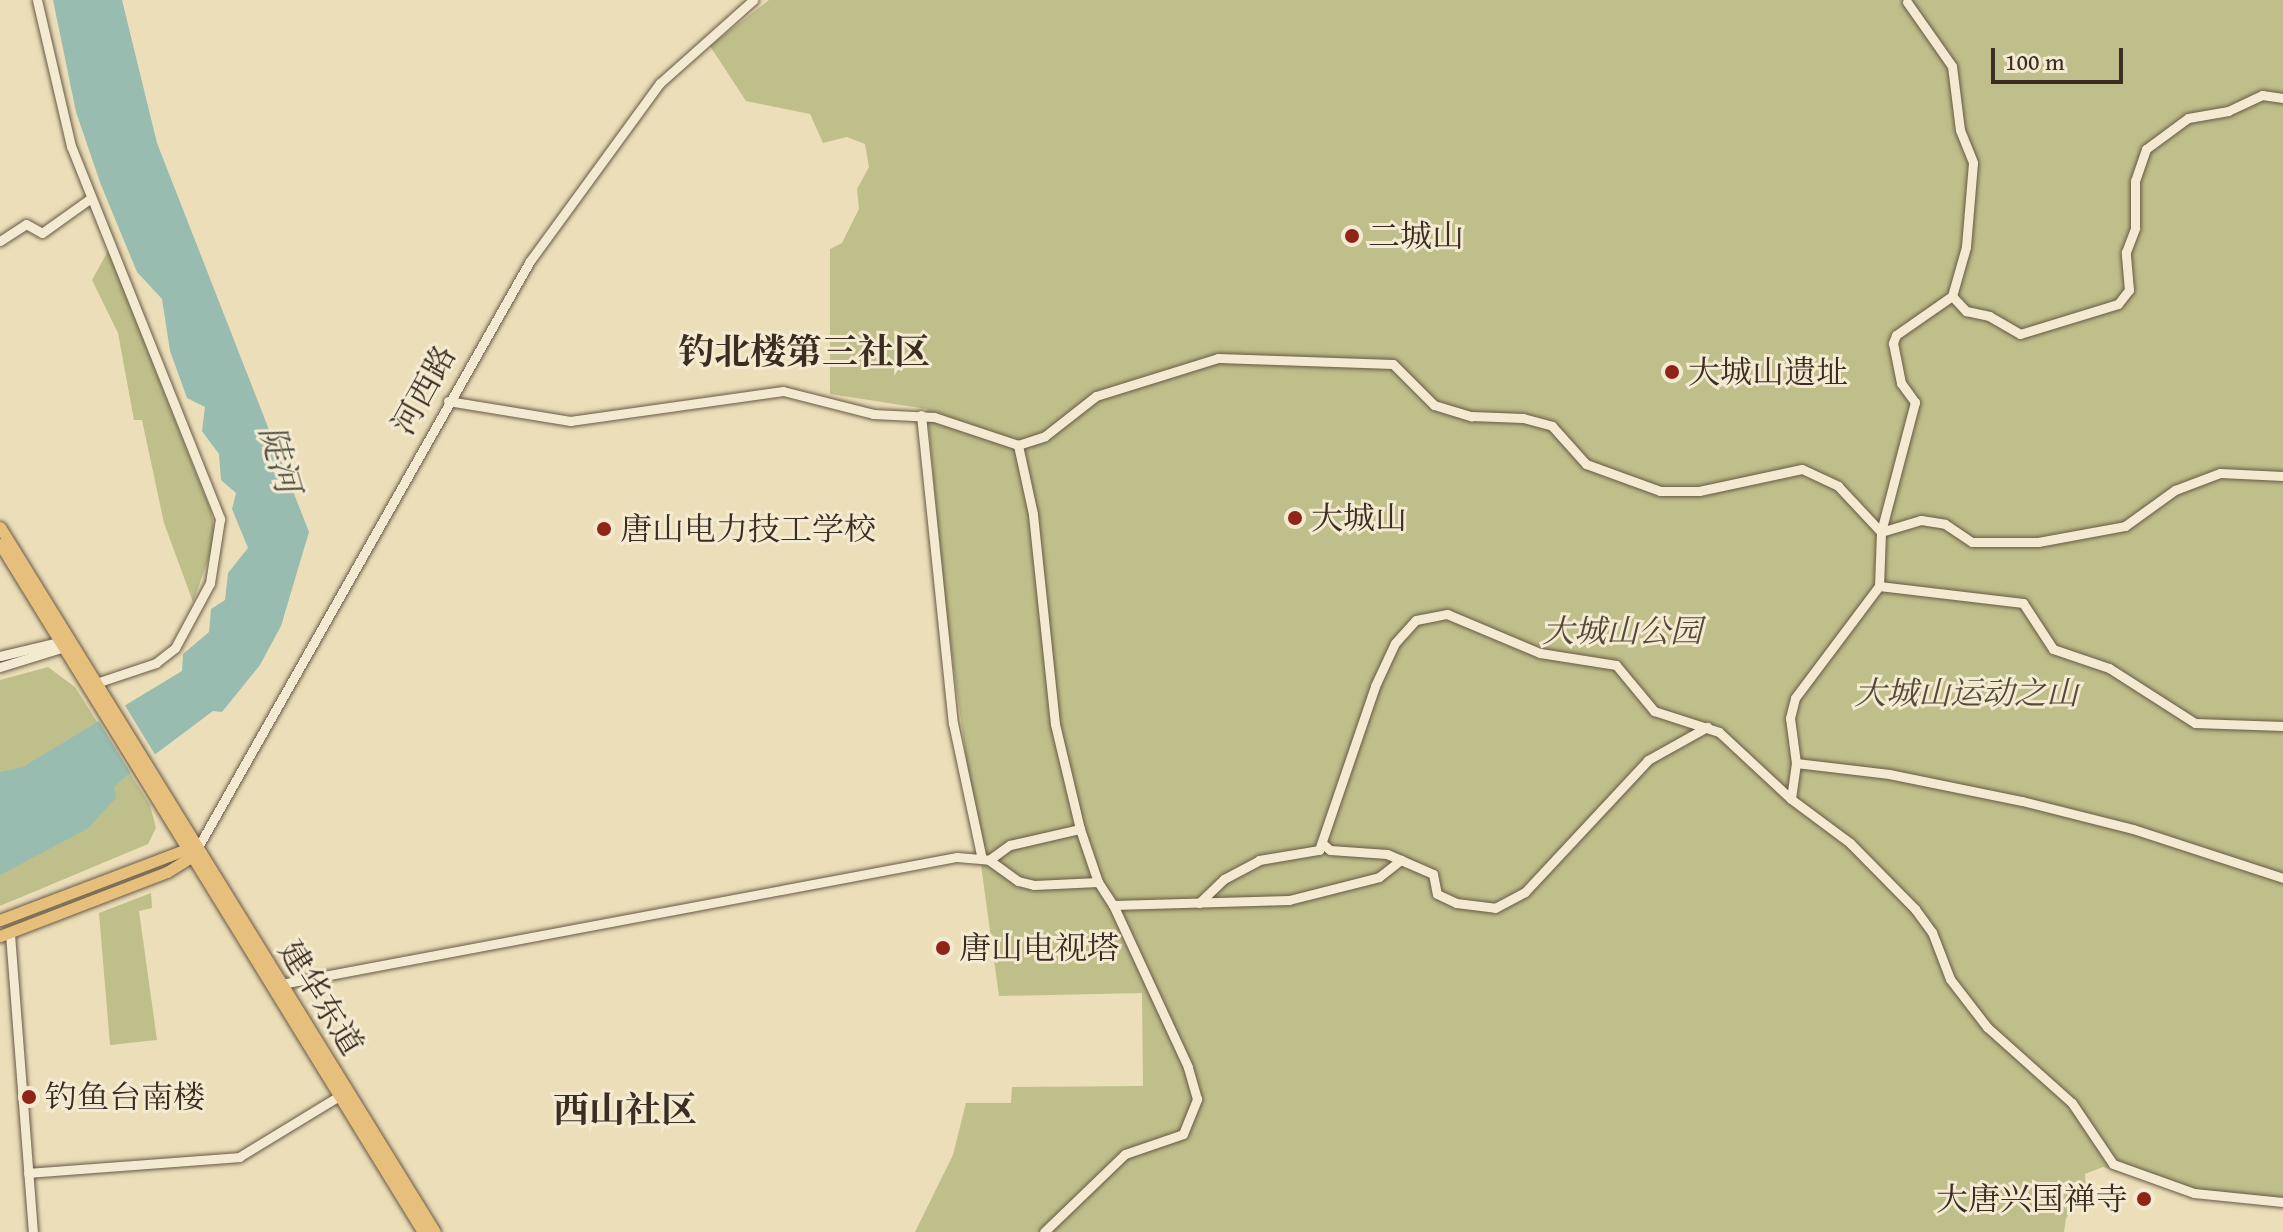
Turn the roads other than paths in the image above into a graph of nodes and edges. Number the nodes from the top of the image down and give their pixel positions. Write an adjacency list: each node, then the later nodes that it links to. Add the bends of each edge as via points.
1 (37, 0): 5 (street, via 56,98)
2 (753, 0): 8 (street, 河西路, via 660,83 597,163 530,261)
3 (1907, 2): 7 (street, via 1952,66 1960,130 1973,163 1966,247)
4 (2283, 98): 7 (street, via 2262,95 2228,111 2188,118 2146,149 2135,181 2135,228 2126,252 2129,290 2118,304 2020,334 1989,316 1966,311)
5 (91, 198): 6 (street, via 42,233 26,224); 19 (street, via 220,519 221,537 210,583 175,648)
6 (0, 241)
7 (1952, 296): 13 (street, via 1896,335 1893,343 1901,383 1915,402)
8 (448, 401): 9 (street, via 570,421 783,391 873,414); 26 (street, 河西路, via 310,656)
9 (921, 415): 10 (street); 27 (street, via 953,723)
10 (1018, 445): 13 (street, via 1045,436 1096,396 1218,358 1369,360 1393,364 1445,409 1552,426 1586,464 1660,491 1699,491 1802,469 1822,475 1855,500); 24 (street, via 1033,514 1055,724)
11 (2283, 476): 13 (street, via 2220,473 2175,490 2125,526 2038,542 1972,542 1945,524 1921,520)
12 (0, 527): 16 (main road)
13 (1881, 532): 15 (street)
14 (0, 544): 16 (main road)
15 (1879, 586): 20 (street, via 2023,603 2053,649 2109,668 2195,723); 22 (street, via 1795,698 1790,732)
16 (66, 644): 17 (street); 18 (street); 19 (main road); 19 (main road)
17 (0, 656)
18 (0, 667)
19 (101, 692): 26 (main road, 建华东道, via 156,799); 26 (main road, 建华东道, via 166,790)
20 (2283, 726)
21 (1708, 727): 23 (street); 25 (street, via 1662,716 1616,665 1540,653 1456,615 1416,620 1395,643 1375,686); 28 (street, via 1648,760 1525,892 1495,908 1446,899 1437,894 1433,874)
22 (1796, 763): 23 (street); 29 (street, via 1889,774 2022,801 2133,829)
23 (1791, 799): 39 (street, via 1850,843 1915,909 1932,932 1950,979 1987,1027 2063,1094 2113,1164 2194,1193)
24 (1080, 829): 27 (street, via 1010,845); 30 (street)
25 (1323, 844): 28 (street, via 1330,850 1373,851); 31 (street, via 1313,855 1259,860 1224,879)
26 (191, 851): 33 (main road); 34 (main road); 35 (main road, 建华东道); 36 (main road, 建华东道)
27 (985, 860): 30 (street, via 1034,885); 36 (street, via 957,857)
28 (1401, 860): 31 (street, via 1379,877 1289,900)
29 (2283, 878)
30 (1098, 882): 32 (street)
31 (1199, 903): 32 (street)
32 (1113, 905): 43 (street, via 1188,1067 1196,1087 1196,1111 1183,1134 1137,1148 1104,1170)
33 (0, 920)
34 (5, 935): 38 (street)
35 (269, 984): 36 (street); 37 (main road, 建华东道)
36 (282, 985): 42 (main road, 建华东道)
37 (339, 1096): 38 (street, via 239,1157); 41 (main road, 建华东道)
38 (28, 1173): 40 (street)
39 (2283, 1202)
40 (33, 1232)
41 (423, 1232)
42 (435, 1232)
43 (1044, 1232)

